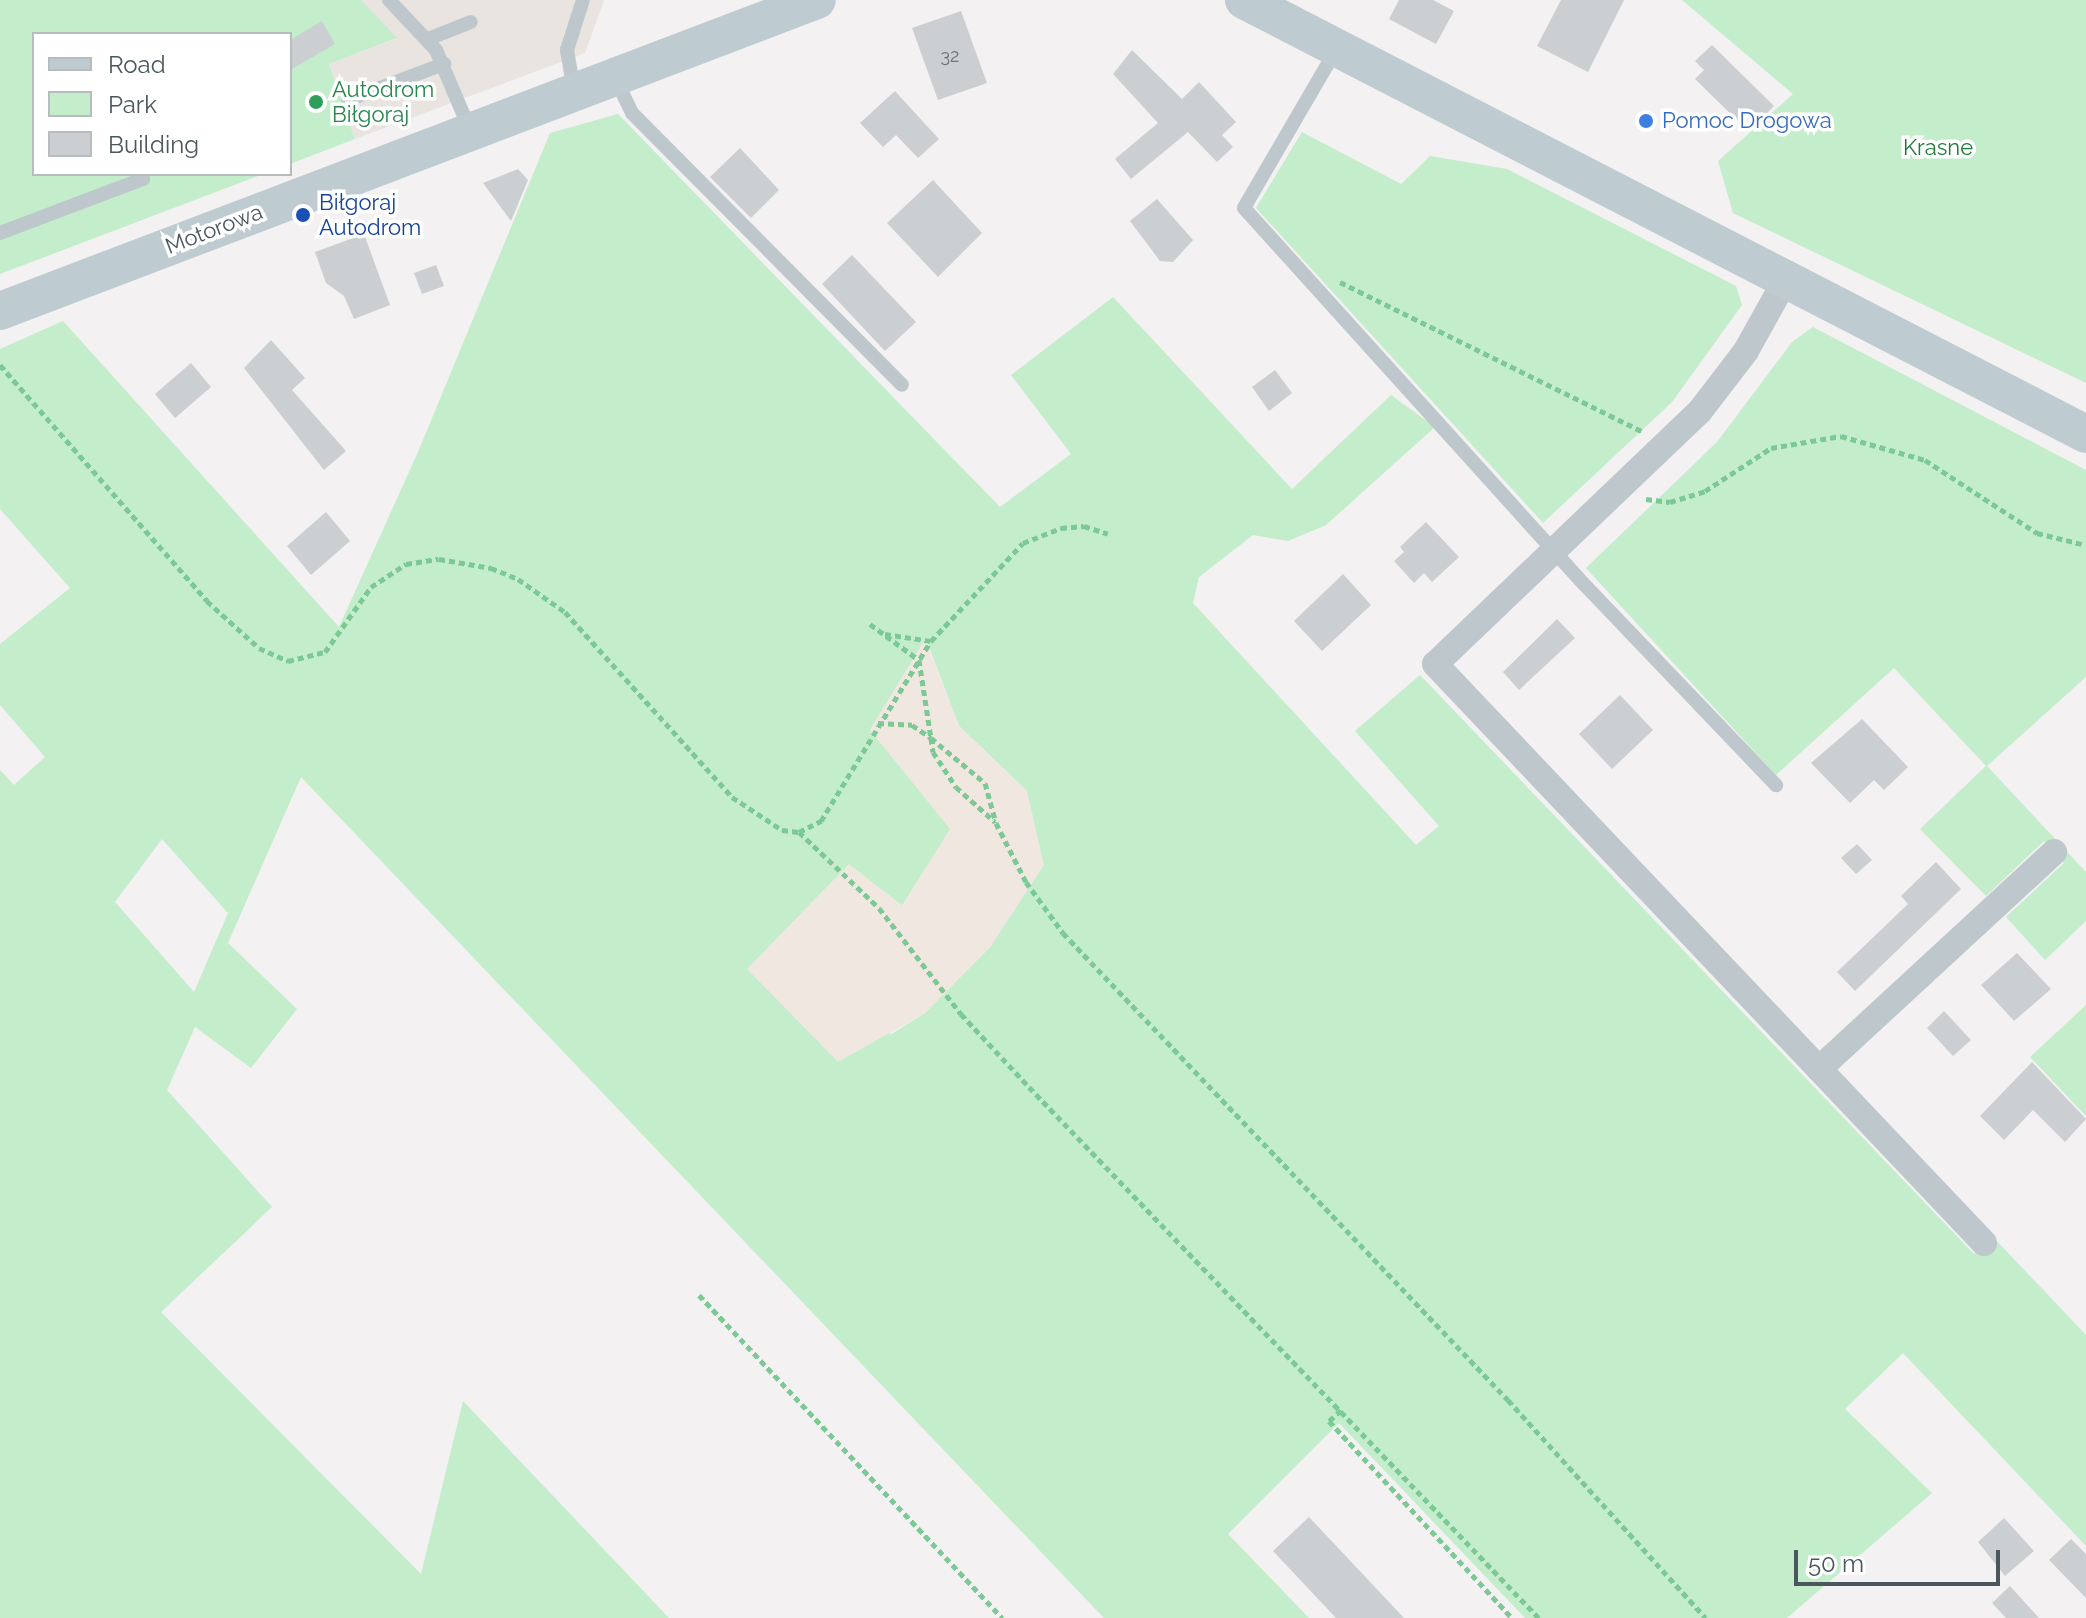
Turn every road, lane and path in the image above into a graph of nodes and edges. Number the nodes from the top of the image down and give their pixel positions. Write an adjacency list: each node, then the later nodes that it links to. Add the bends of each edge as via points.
1 (389, 0): 6 (lane)
2 (583, 0): 10 (lane, via 567,50)
3 (817, 0): 9 (street, Motorowa)
4 (1244, 0): 7 (street)
5 (471, 22): 6 (lane)
6 (428, 39): 8 (lane)
7 (1337, 48): 16 (street); 25 (lane, via 1244,208)
8 (444, 64): 11 (lane); 12 (lane)
9 (614, 76): 10 (street, Motorowa); 19 (lane, via 632,113)
10 (568, 94): 12 (street, Motorowa)
11 (348, 100)
12 (470, 131): 17 (street, Motorowa)
13 (142, 176): 14 (lane)
14 (0, 233)
15 (1328, 276): 20 (path)
16 (1786, 279): 21 (street); 22 (street, via 1716,392)
17 (0, 311)
18 (0, 365): 34 (path, via 207,601 259,648 288,661 325,652 371,587 406,564 439,559 491,568 518,579 565,612 732,797 763,822)
19 (902, 385)
20 (1643, 432)
21 (2086, 434)
22 (1626, 484): 24 (path, via 1641,498 1670,502 1705,491 1771,448 1841,436 1925,460 2037,533); 25 (street)
23 (1108, 534): 28 (path, via 1084,526 1061,528 1023,543)
24 (2086, 545)
25 (1554, 551): 32 (lane); 36 (street, via 1435,664)
26 (870, 624): 27 (path)
27 (883, 634): 28 (path); 29 (path)
28 (931, 641): 29 (path)
29 (919, 660): 30 (path); 31 (path)
30 (877, 723): 31 (path, via 912,725); 34 (path, via 821,821)
31 (931, 738): 33 (path, via 933,752 956,787); 33 (path, via 985,783)
32 (1776, 785)
33 (996, 823): 43 (path, via 1026,882 1063,933 1508,1400)
34 (799, 832): 39 (path, via 879,908 961,1014 1029,1087)
35 (2054, 852): 36 (street)
36 (1819, 1069): 37 (street)
37 (1984, 1243)
38 (699, 1295): 40 (path)
39 (1341, 1410): 41 (path, via 1329,1421); 42 (path)
40 (1002, 1618)
41 (1512, 1618)
42 (1539, 1618)
43 (1706, 1618)

